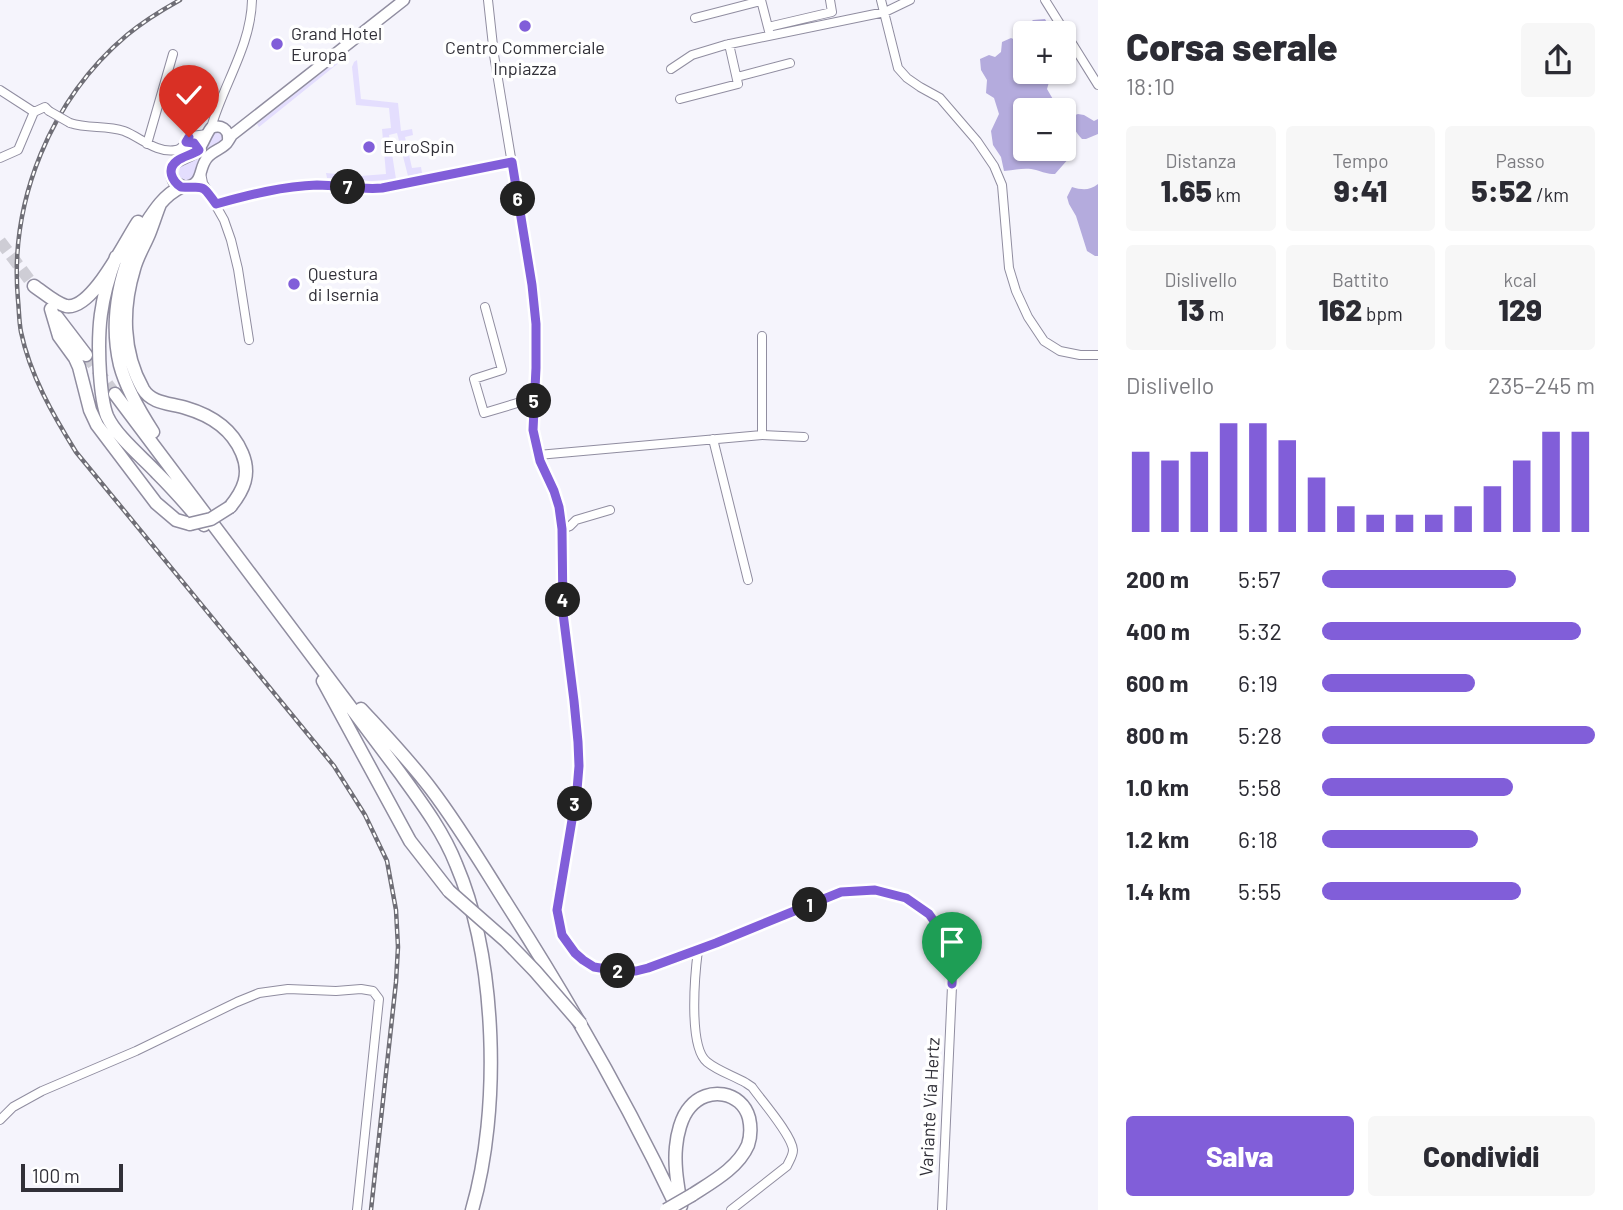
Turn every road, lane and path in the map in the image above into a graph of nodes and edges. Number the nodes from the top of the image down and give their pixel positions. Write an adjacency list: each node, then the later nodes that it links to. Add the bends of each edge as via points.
1 (252, 0): 22 (street, via 246,38 215,112)
2 (404, 0): 22 (main road, via 241,129)
3 (488, 0): 27 (street, Variante Via Hertz)
4 (761, 0): 9 (street); 12 (street)
5 (830, 0): 12 (street, via 832,12)
6 (881, 0): 10 (street)
7 (910, 0): 10 (street)
8 (1045, 0): 18 (street)
9 (738, 3): 11 (street)
10 (885, 12): 12 (street); 39 (street, via 898,68 940,98 994,166 1002,186 1010,268 1028,317 1044,341 1060,351)
11 (695, 18)
12 (769, 32): 13 (street)
13 (729, 44): 16 (street, via 692,55); 17 (street)
14 (173, 54): 24 (street)
15 (790, 63): 17 (street)
16 (671, 69)
17 (737, 77): 20 (street, via 738,84)
18 (1095, 81)
19 (0, 90): 21 (street)
20 (680, 99)
21 (34, 112): 24 (street, bridge, via 45,107 70,123 123,131); 26 (street, via 18,150)
22 (219, 132): 23 (street, via 192,136); 25 (main road); 28 (main road, via 226,144 205,160)
23 (186, 142): 24 (street, via 175,150); 25 (street)
24 (147, 144)
25 (199, 150): 29 (main road, via 172,166 171,174)
26 (0, 158)
27 (512, 162): 32 (street, via 382,188 300,186); 41 (street, Variante Via Hertz, via 536,324)
28 (201, 173): 29 (main road, via 195,184); 30 (street)
29 (181, 184): 30 (street); 31 (highway); 33 (highway, via 141,218)
30 (206, 190): 32 (street)
31 (160, 204): 35 (highway, bridge, via 134,267 125,310 126,341 144,391 154,400 206,415 229,430 239,445 247,473 244,488 230,507 211,519 190,524 176,520 156,503 97,425 79,367 59,336); 47 (highway, via 138,236 126,266 117,309 120,366 141,414 192,485)
32 (216, 204): 37 (street, via 234,252)
33 (116, 257): 35 (highway, via 89,296 74,306 59,303 34,286); 49 (highway, via 106,283 99,327 107,417)
34 (485, 307): 41 (street, via 502,370 474,379 484,413)
35 (51, 309): 38 (highway)
36 (762, 336): 42 (street)
37 (249, 340)
38 (86, 355)
39 (1098, 355)
40 (115, 394): 47 (highway)
41 (534, 398): 45 (street, Variante Via Hertz)
42 (762, 435): 43 (street); 44 (street)
43 (804, 437)
44 (713, 439): 45 (street); 50 (street)
45 (538, 455): 48 (street, Variante Via Hertz, via 554,491)
46 (610, 510): 48 (street)
47 (203, 512): 49 (highway)
48 (562, 529): 53 (street, Variante Via Hertz, via 563,613 579,766 557,910 562,935 583,960 618,971 648,968)
49 (235, 555): 51 (highway)
50 (748, 580)
51 (290, 627): 52 (highway); 54 (highway, bridge, via 410,841 449,891 536,971)
52 (311, 655): 54 (highway, bridge, via 431,788); 57 (highway, via 434,821 456,862 474,914 484,967 490,1055 485,1142)
53 (698, 950): 60 (street, via 694,1012 700,1054 752,1087 793,1149 787,1166); 61 (street, Variante Via Hertz, via 841,892 891,893 929,914 946,938 953,964)
54 (581, 1024): 59 (highway)
55 (0, 1120): 56 (street, via 42,1091 259,993 373,991 379,999)
56 (357, 1210)
57 (472, 1210)
58 (666, 1210): 59 (highway, bridge, via 692,1195 721,1176 748,1144 748,1114 744,1105 730,1096 701,1097 688,1108 676,1144 675,1166)
59 (680, 1210)
60 (731, 1210)
61 (942, 1210)

